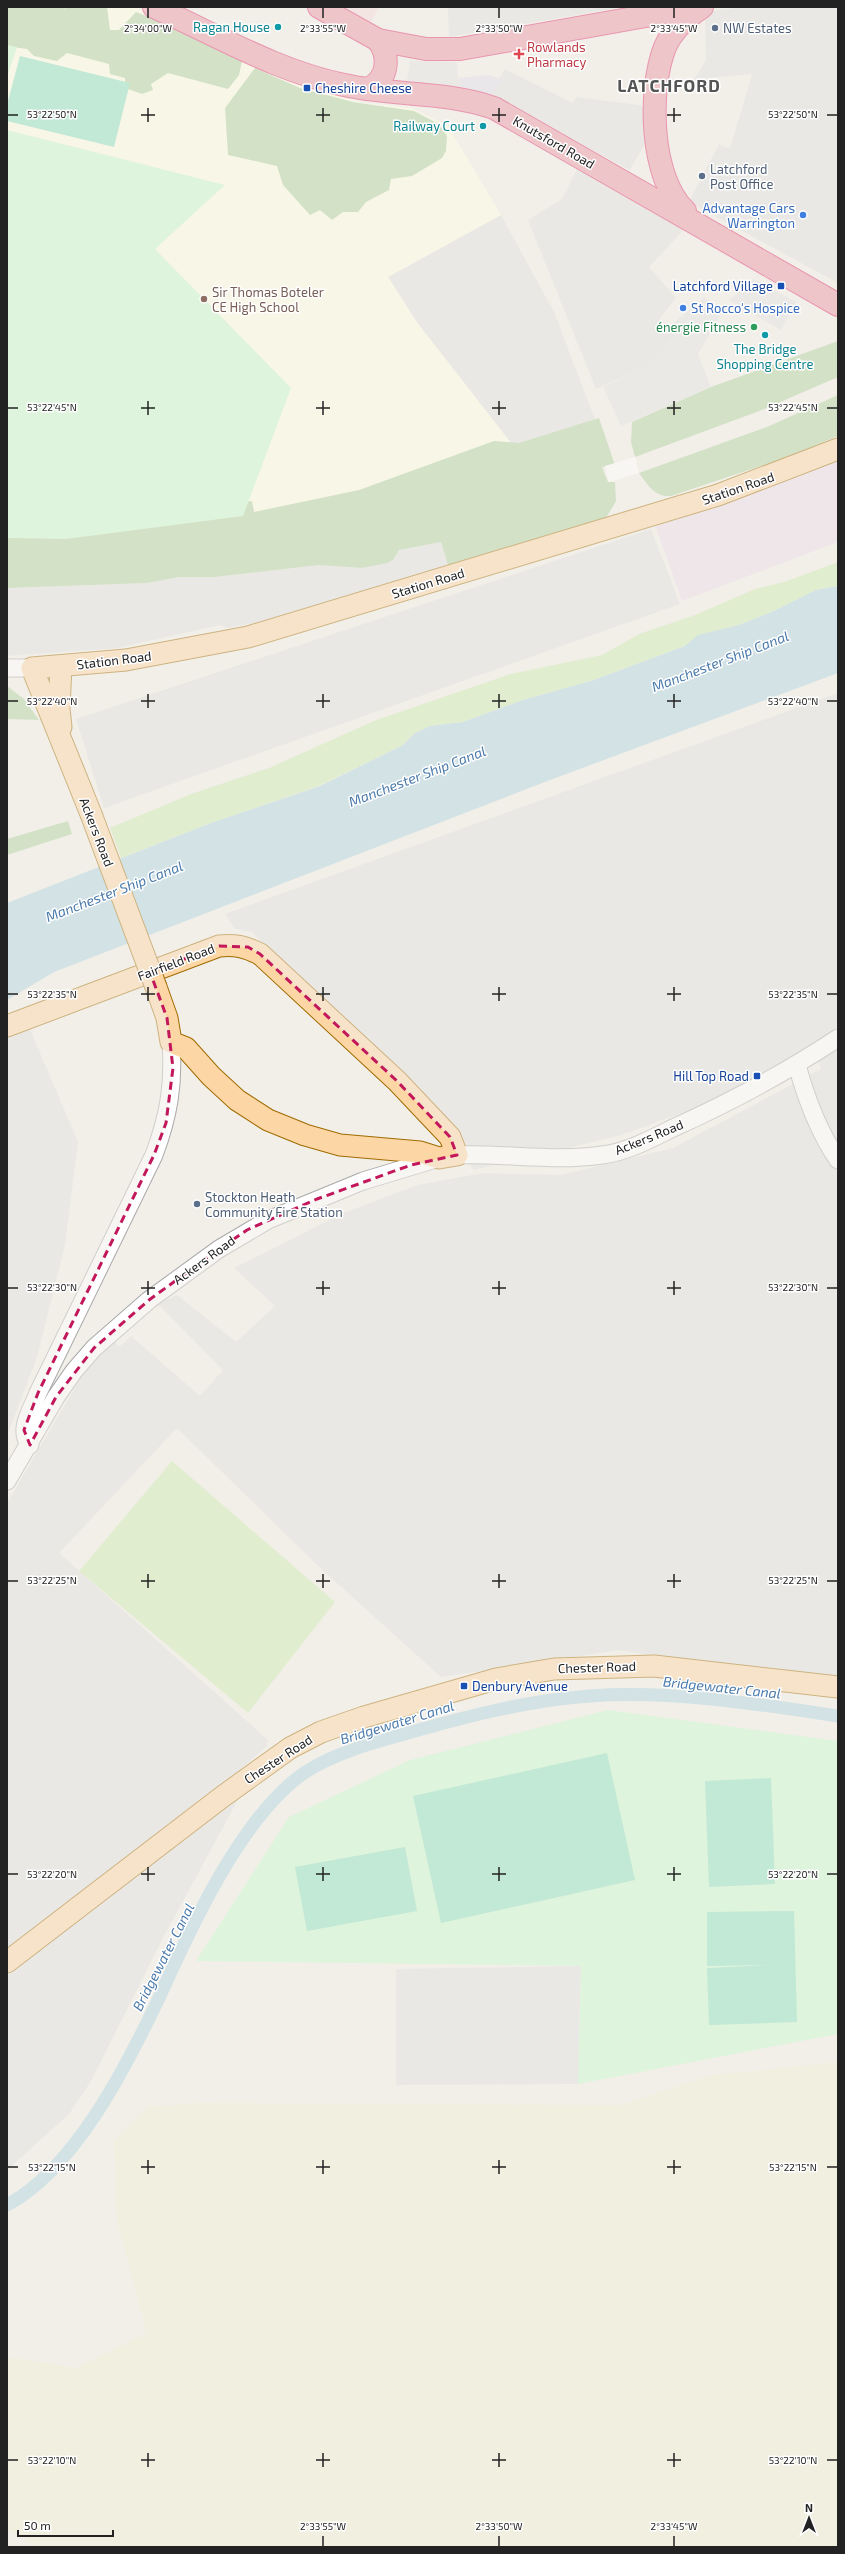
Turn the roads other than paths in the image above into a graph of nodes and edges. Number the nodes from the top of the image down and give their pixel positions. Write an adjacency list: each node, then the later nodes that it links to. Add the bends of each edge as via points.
1 (319, 7): 5 (highway)
2 (696, 7): 5 (highway, via 460,49 440,50)
3 (702, 7): 7 (highway, Knutsford Road, via 677,29 666,46 656,95 657,143 665,183 671,196)
4 (163, 10): 6 (highway, Knutsford Road, via 293,71)
5 (378, 40): 6 (highway, via 387,56 379,82)
6 (368, 89): 7 (highway, Knutsford Road, via 464,99 494,108)
7 (697, 223): 8 (highway, Knutsford Road)
8 (838, 305)
9 (838, 449): 10 (main road, Station Road, via 718,495 285,627 192,649 126,660)
10 (61, 666): 12 (main road, Station Road); 13 (main road, Ackers Road)
11 (7, 668): 12 (street, Station Road)
12 (32, 668): 13 (main road, Ackers Road, via 48,711)
13 (60, 732): 16 (main road, Ackers Road, bridge, via 156,987 167,1018)
14 (7, 1026): 18 (main road, Fairfield Road, via 219,946 232,944 248,948 260,954 397,1081 450,1137)
15 (838, 1038): 17 (street, Ackers Road)
16 (171, 1042): 18 (main road, Ackers Road, via 182,1045 237,1100 268,1120 305,1135 340,1145); 20 (street, Ackers Road, via 172,1093 166,1123 154,1155 38,1393 24,1430 25,1439)
17 (797, 1065): 18 (street, Ackers Road, via 694,1119 646,1141 604,1155 568,1158); 19 (street, via 808,1102 829,1147)
18 (448, 1157): 20 (street, Ackers Road, via 411,1165 317,1199 261,1223 219,1249 149,1300 94,1348 56,1397)
19 (838, 1160)
20 (30, 1445): 21 (street, Ackers Road)
21 (7, 1481)
22 (838, 1687): 23 (main road, Chester Road, via 654,1666 561,1668 496,1679 364,1717 321,1732 290,1748)
23 (7, 1962)

